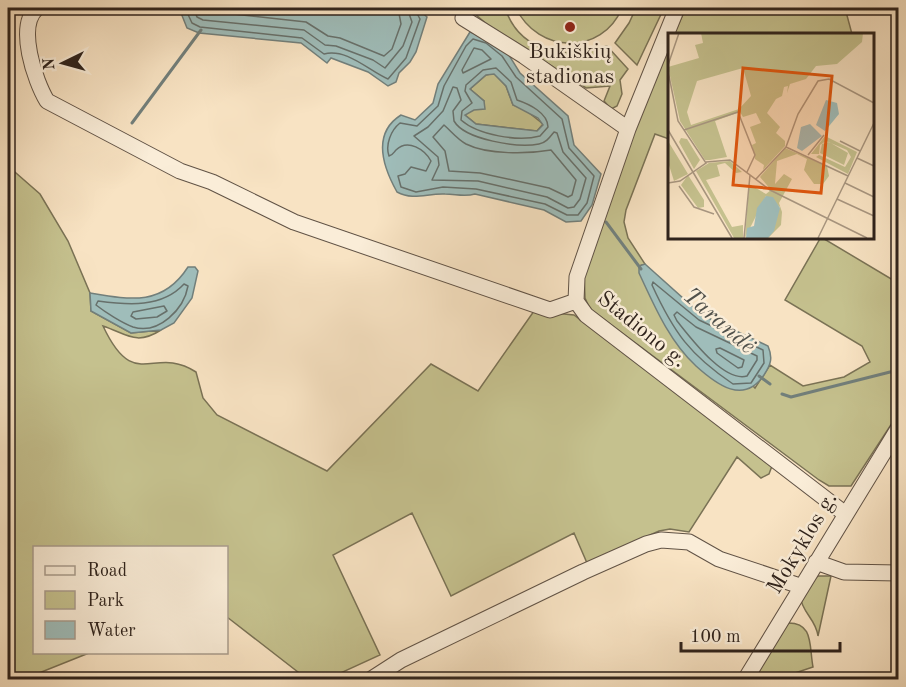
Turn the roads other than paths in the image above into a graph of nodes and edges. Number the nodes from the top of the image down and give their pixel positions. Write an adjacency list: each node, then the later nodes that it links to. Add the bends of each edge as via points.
1 (37, 8): 5 (street, via 29,21 28,42 37,85 47,101 180,171 318,232 550,310)
2 (677, 8): 4 (street, Stadiono g.)
3 (463, 18): 4 (street)
4 (628, 129): 5 (street, Stadiono g., via 577,277)
5 (576, 300): 7 (street, Stadiono g., via 586,315)
6 (898, 429): 7 (street, Mokyklos g.)
7 (844, 513): 8 (street, Mokyklos g.)
8 (816, 562): 9 (street, via 844,572); 10 (street, Mokyklos g.)
9 (898, 573)
10 (800, 586): 11 (street, via 719,559 688,542 661,540 583,572 401,660); 12 (street, Mokyklos g.)
11 (370, 680)
12 (745, 680)

